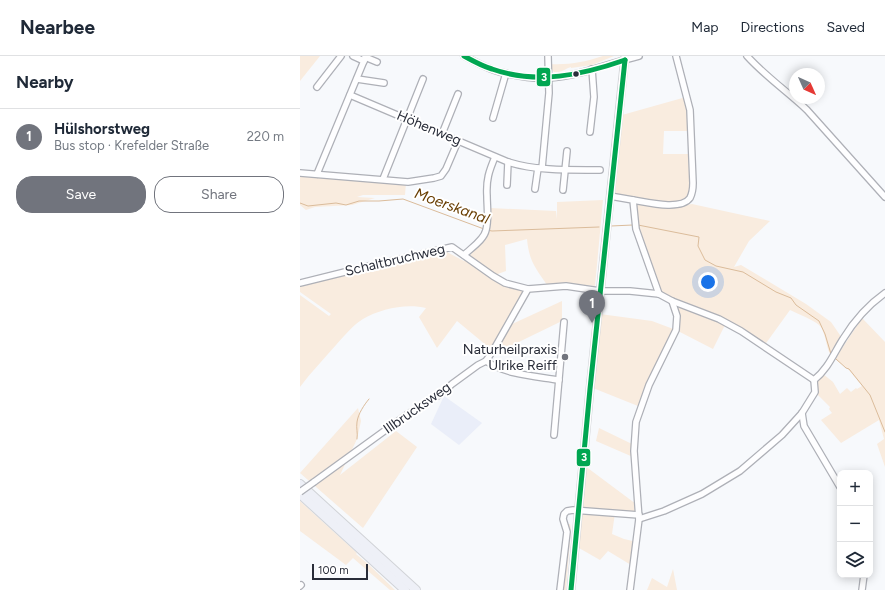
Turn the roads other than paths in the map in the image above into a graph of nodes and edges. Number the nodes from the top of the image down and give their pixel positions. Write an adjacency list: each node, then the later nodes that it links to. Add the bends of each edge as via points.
1 (341, 56): 17 (street)
2 (353, 56): 8 (street)
3 (464, 56): 12 (street, via 488,68)
4 (548, 56): 13 (street)
5 (639, 56): 9 (street)
6 (676, 56): 39 (street, via 690,110 693,183 691,194 685,203 676,205)
7 (748, 56): 38 (street, via 807,110)
8 (365, 58): 10 (street); 14 (street)
9 (625, 58): 11 (street); 37 (main road)
10 (377, 62)
11 (592, 69): 13 (street); 22 (street, via 594,97)
12 (506, 73): 13 (street); 20 (street)
13 (548, 78): 28 (street, via 549,93)
14 (357, 79): 16 (street); 19 (street)
15 (423, 79): 21 (street)
16 (384, 83)
17 (316, 87)
18 (458, 94): 23 (street)
19 (350, 95): 21 (street, Höhenweg); 32 (street)
20 (493, 118)
21 (408, 119): 23 (street, Höhenweg); 33 (street)
22 (590, 132)
23 (442, 134): 24 (street, Höhenweg)
24 (458, 141): 26 (street, Höhenweg); 33 (street, via 446,170 440,176 408,182)
25 (567, 151): 29 (street)
26 (495, 157): 27 (street, Höhenweg); 40 (street, via 488,171 486,230)
27 (508, 162): 28 (street, Höhenweg); 34 (street)
28 (540, 168): 29 (street, Höhenweg); 35 (street)
29 (565, 170): 30 (street, Höhenweg); 36 (street)
30 (600, 170)
31 (300, 173): 32 (street)
32 (317, 174): 33 (street)
33 (384, 179)
34 (507, 185)
35 (535, 189)
36 (563, 190)
37 (610, 196): 39 (street); 43 (main road)
38 (885, 197)
39 (633, 200): 45 (street, via 636,229)
40 (464, 255): 41 (street, Schaltbruchweg, via 452,247); 42 (street, Schaltbruchweg, via 505,283)
41 (300, 283)
42 (528, 290): 43 (street, via 566,286); 48 (street, Illbrucksweg)
43 (600, 290): 45 (street); 56 (main road)
44 (885, 293): 50 (street, via 872,302 859,317 827,366)
45 (659, 294): 46 (street)
46 (672, 301): 50 (street, via 741,330); 57 (street, via 676,330 649,385 636,422 634,451)
47 (564, 322): 49 (street)
48 (486, 361): 49 (street, via 513,373); 55 (street, Illbrucksweg, bridge, via 405,416)
49 (559, 380): 52 (street)
50 (814, 380): 51 (street, via 815,392)
51 (802, 413): 53 (street, via 804,426); 57 (street, via 782,435 740,471 702,494 664,511)
52 (554, 435)
53 (837, 482)
54 (300, 484): 60 (highway)
55 (300, 493): 59 (highway)
56 (578, 510): 57 (street); 61 (street, via 567,511 564,514 567,532); 62 (main road)
57 (639, 517): 63 (street)
58 (864, 578): 64 (street)
59 (405, 590)
60 (416, 590)
61 (560, 590)
62 (571, 590)
63 (630, 590)
64 (862, 590)

